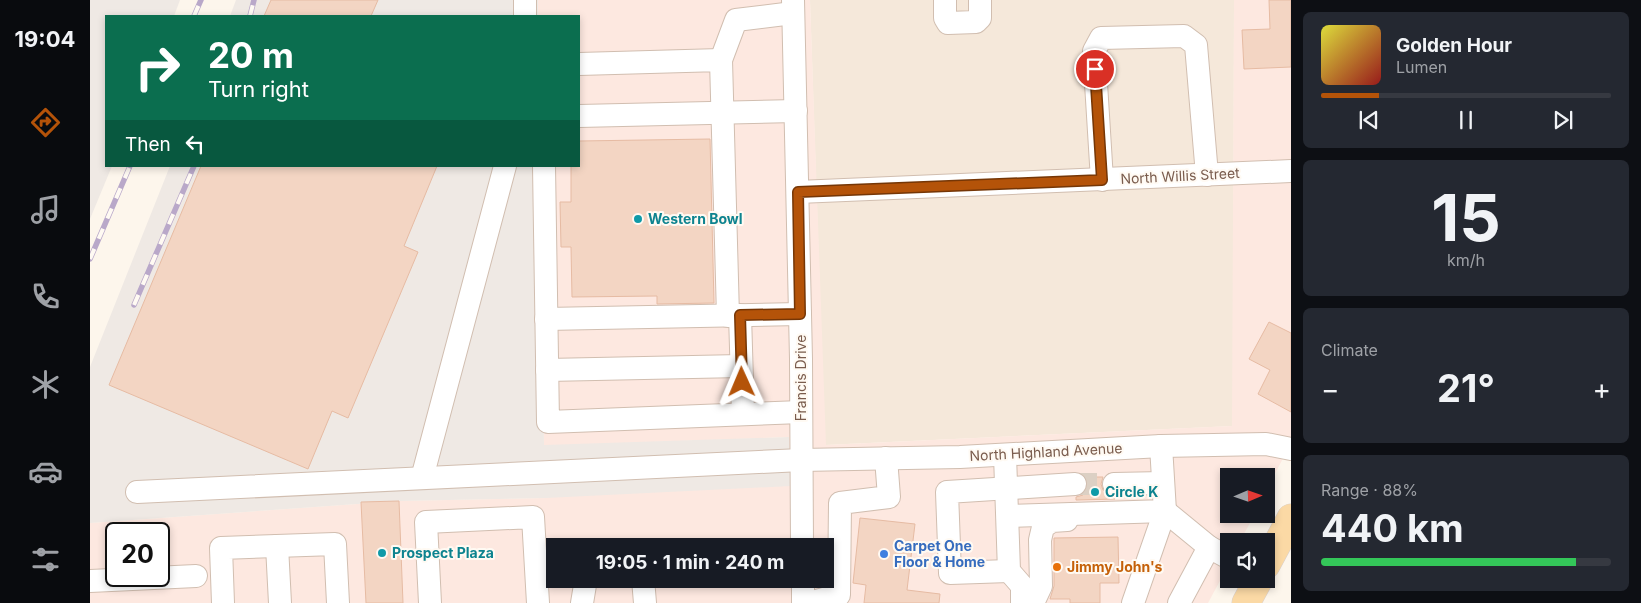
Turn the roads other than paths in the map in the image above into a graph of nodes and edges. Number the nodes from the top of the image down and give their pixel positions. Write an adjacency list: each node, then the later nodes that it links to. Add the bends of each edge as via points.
1 (525, 0): 5 (street)
2 (945, 0): 3 (street, via 948,23 976,22 980,18)
3 (980, 0)
4 (793, 7): 6 (street, via 736,20); 8 (street, Francis Drive)
5 (525, 15)
6 (721, 60): 7 (street); 9 (street)
7 (580, 64)
8 (796, 111): 9 (street); 16 (street, Francis Drive)
9 (722, 113): 10 (street); 18 (street)
10 (580, 116)
11 (505, 167): 29 (street)
12 (544, 167): 19 (street)
13 (1291, 171): 14 (street, North Willis Street)
14 (1207, 175): 15 (street, North Willis Street); 15 (street, via 1196,45 1184,36 1101,38 1094,50)
15 (1102, 180): 16 (street, North Willis Street)
16 (798, 192): 17 (street, Francis Drive)
17 (800, 314): 18 (street); 22 (street, Francis Drive)
18 (734, 315): 19 (street); 20 (street)
19 (546, 319): 21 (street)
20 (741, 366): 21 (street); 23 (street)
21 (547, 370): 23 (street, via 548,422)
22 (801, 412): 23 (street); 28 (street, Francis Drive)
23 (743, 414)
24 (1162, 446): 25 (street, North Highland Avenue, via 1266,444); 26 (street, North Highland Avenue); 30 (street)
25 (1291, 449)
26 (1005, 454): 27 (street, North Highland Avenue); 33 (street)
27 (886, 458): 28 (street, North Highland Avenue); 58 (street, via 889,497 840,503 839,596)
28 (801, 460): 29 (street, North Highland Avenue); 38 (street, Francis Drive)
29 (422, 478): 34 (street, North Highland Avenue)
30 (1163, 483): 32 (street); 35 (street)
31 (1075, 484): 33 (street)
32 (1114, 484)
33 (1007, 490): 36 (street); 43 (street, via 947,492 950,573)
34 (137, 492)
35 (1154, 511): 36 (street); 40 (street); 60 (street, via 1135,517 1052,521 1043,527 1040,540 1041,586); 61 (street)
36 (1008, 516): 43 (street)
37 (1291, 518): 42 (main road)
38 (802, 538)
39 (278, 546): 50 (street, via 220,548); 51 (street); 52 (street, via 335,544)
40 (1209, 547): 41 (street); 62 (street)
41 (1220, 553)
42 (1278, 554)
43 (1009, 571): 59 (street, via 1022,586)
44 (196, 576): 45 (street)
45 (90, 581)
46 (584, 588): 55 (street)
47 (644, 588): 56 (street)
48 (803, 588): 57 (street)
49 (1254, 588): 63 (main road)
50 (223, 603)
51 (280, 603)
52 (338, 603)
53 (430, 603): 54 (street, via 426,522 533,517)
54 (538, 603)
55 (582, 603)
56 (645, 603)
57 (804, 603)
58 (809, 603)
59 (1022, 603)
60 (1033, 603)
61 (1133, 603)
62 (1179, 603)
63 (1246, 603)

